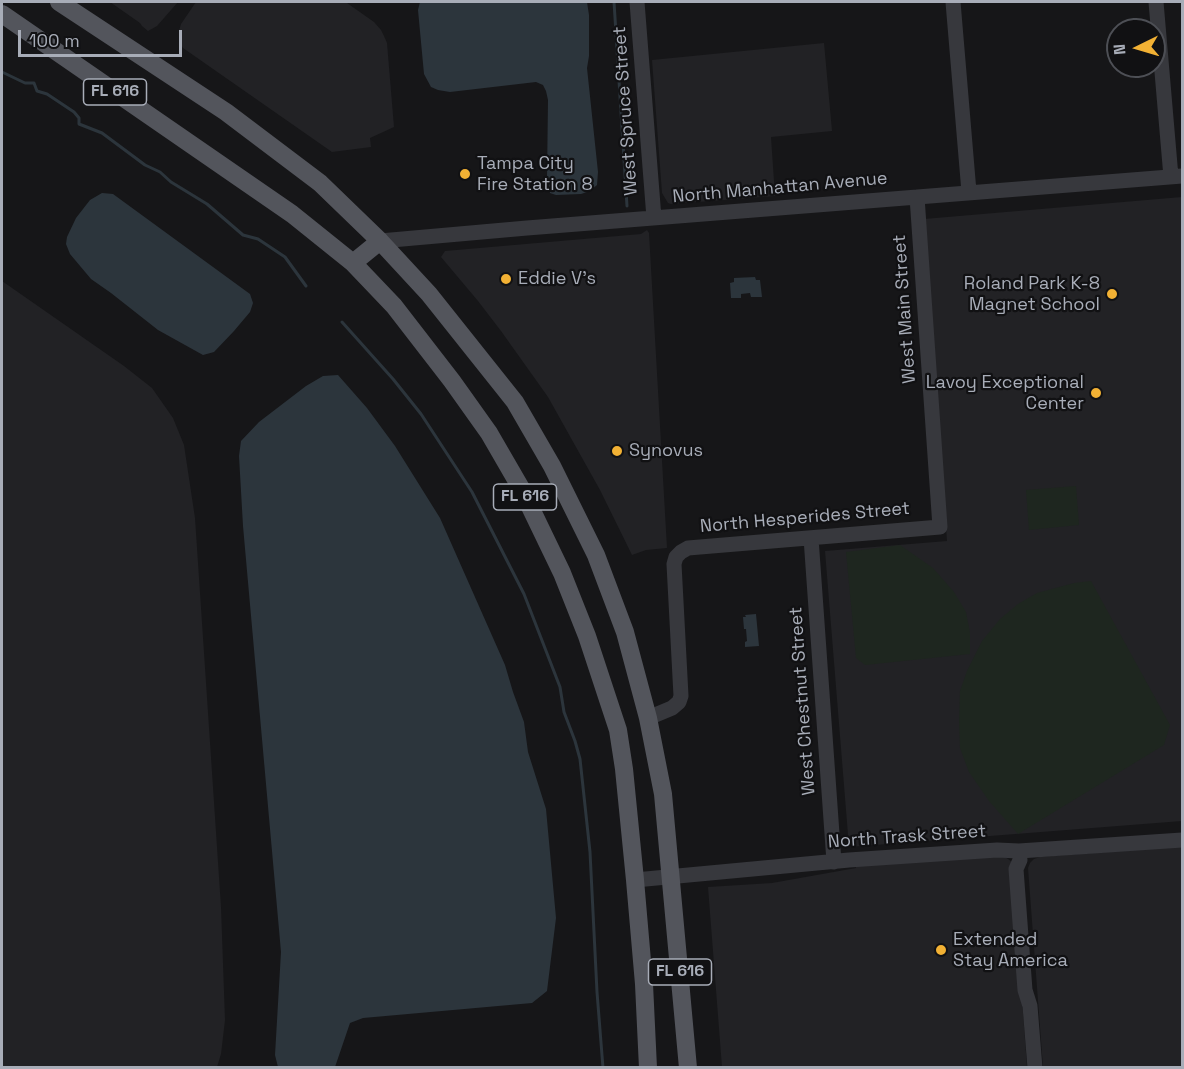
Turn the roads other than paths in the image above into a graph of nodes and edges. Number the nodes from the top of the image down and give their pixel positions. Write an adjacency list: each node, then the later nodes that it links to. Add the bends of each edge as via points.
1 (59, 2): 10 (main road, FL 616, via 226,112 320,183)
2 (637, 2): 9 (street, West Spruce Street)
3 (953, 2): 7 (street)
4 (1156, 2): 6 (street)
5 (2, 14): 11 (main road, FL 616, via 292,213)
6 (1177, 176): 7 (street, North Manhattan Avenue)
7 (969, 192): 8 (street, North Manhattan Avenue)
8 (917, 197): 9 (street, North Manhattan Avenue); 12 (street, West Main Street)
9 (654, 218): 10 (street, North Manhattan Avenue)
10 (380, 241): 11 (main road); 14 (main road, FL 616, via 429,294 515,402 552,466 596,555 626,632)
11 (353, 263): 19 (main road, FL 616, via 394,306 489,433 562,573 618,730)
12 (940, 526): 13 (street, North Hesperides Street)
13 (811, 538): 14 (street, North Hesperides Street, via 688,548 676,557 681,696 672,708); 17 (street, West Chestnut Street)
14 (648, 718): 18 (main road, FL 616, via 663,794)
15 (1182, 840): 16 (street, North Trask Street)
16 (1019, 855): 17 (street, North Trask Street, via 997,849); 22 (street, via 1025,869)
17 (834, 861): 18 (street, North Trask Street)
18 (672, 877): 19 (street, North Trask Street); 21 (main road, FL 616)
19 (635, 880): 20 (main road, FL 616)
20 (648, 1068)
21 (688, 1068)
22 (1035, 1068)

